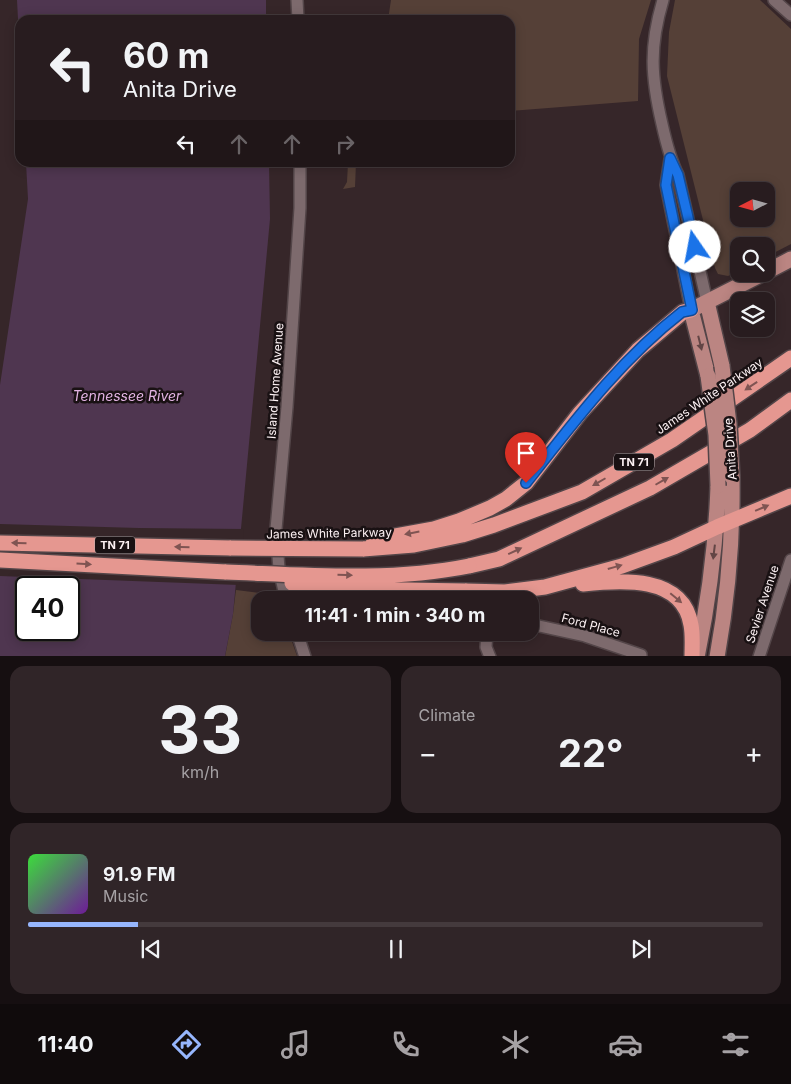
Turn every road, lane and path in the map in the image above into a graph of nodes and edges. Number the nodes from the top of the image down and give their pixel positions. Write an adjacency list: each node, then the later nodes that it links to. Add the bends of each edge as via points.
1 (297, 0): 4 (street)
2 (663, 0): 6 (street, Anita Drive, via 656,25 652,74)
3 (774, 0): 5 (street)
4 (298, 15)
5 (791, 15)
6 (670, 158): 11 (street, Anita Drive, via 678,175); 12 (street, Anita Drive, via 666,185)
7 (300, 167): 24 (street, Island Home Avenue, via 300,218 276,529)
8 (791, 259): 9 (main road)
9 (775, 267)
10 (746, 282): 11 (main road)
11 (707, 302): 12 (main road); 16 (main road, Anita Drive, bridge, via 722,366 729,424)
12 (692, 310): 17 (main road, Anita Drive, one-way to 17, bridge, via 708,376 716,435); 18 (highway, via 682,312 638,350 580,413 526,483)
13 (791, 358): 18 (highway, James White Parkway / TN 71, one-way to 18, via 672,440 582,492 510,520)
14 (791, 400): 22 (highway, TN 71, one-way to 14, bridge, via 370,576 429,573 499,559 650,488 750,430)
15 (791, 496): 16 (highway, one-way to 15)
16 (733, 521): 17 (highway); 33 (main road, Anita Drive)
17 (717, 526): 23 (highway, one-way to 17, via 622,566 674,547); 32 (main road, Anita Drive, one-way to 32)
18 (460, 528): 19 (highway, James White Parkway / TN 71, one-way to 19, bridge, via 434,528 390,537 363,549 334,550)
19 (0, 543)
20 (0, 560): 22 (highway, TN 71, one-way to 22)
21 (791, 560): 34 (street, Sevier Avenue)
22 (226, 572): 23 (highway, bridge, via 350,589 505,592)
23 (544, 587): 31 (highway, one-way to 31, via 616,581 639,582 666,590 682,604 691,624)
24 (284, 591)
25 (539, 626): 30 (street, Ford Place, via 585,636)
26 (300, 641): 28 (street)
27 (486, 641): 29 (street)
28 (306, 656)
29 (490, 656)
30 (641, 656)
31 (692, 656)
32 (697, 656)
33 (717, 656)
34 (759, 656)

